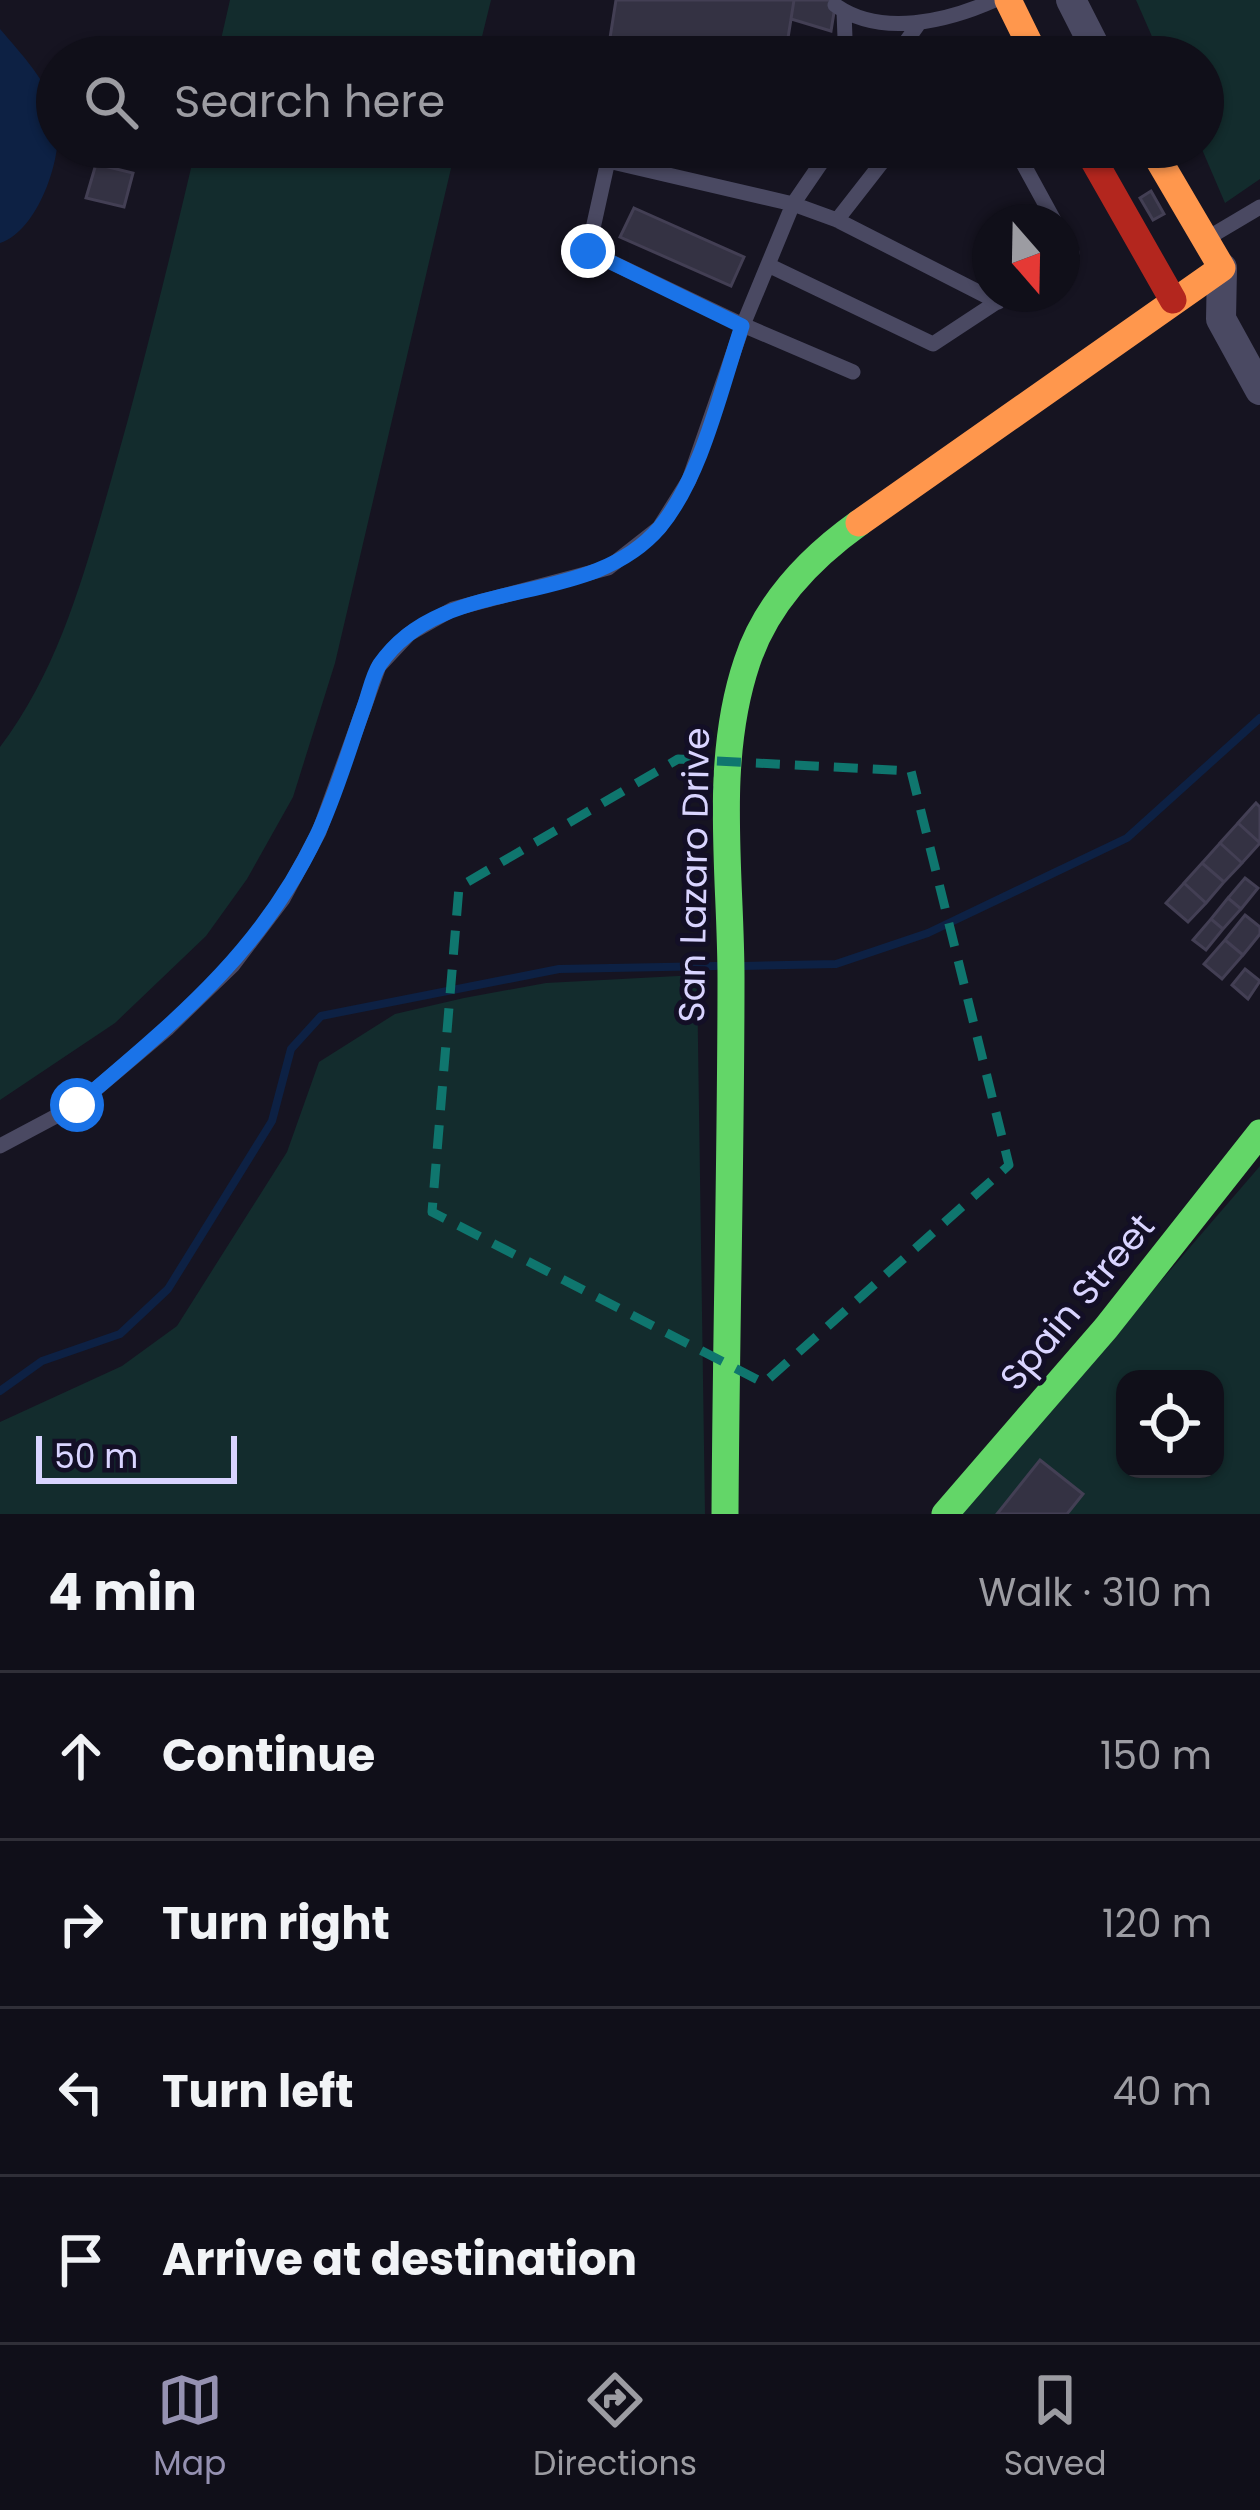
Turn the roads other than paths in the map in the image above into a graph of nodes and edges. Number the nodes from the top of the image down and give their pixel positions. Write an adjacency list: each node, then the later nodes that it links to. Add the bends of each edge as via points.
1 (995, 0): 4 (lane)
2 (1008, 0): 7 (street)
3 (1070, 0): 8 (street)
4 (920, 22): 5 (lane, via 881,22 840,8); 6 (lane)
5 (845, 36)
6 (910, 36)
7 (1026, 36)
8 (1089, 36)
9 (607, 168): 27 (lane, via 588,251)
10 (661, 168): 16 (lane)
11 (818, 168): 16 (lane)
12 (878, 168): 19 (lane)
13 (1025, 168): 17 (lane)
14 (1098, 168): 24 (street)
15 (1163, 168): 20 (street)
16 (793, 204): 19 (lane); 21 (lane)
17 (1045, 204)
18 (1260, 206): 20 (lane)
19 (837, 220): 23 (lane)
20 (1205, 239): 22 (street)
21 (767, 265): 25 (lane, via 933,344); 27 (lane)
22 (1222, 268): 24 (street, San Lazaro Drive); 26 (street)
23 (972, 283)
24 (1173, 301): 26 (street); 32 (street, San Lazaro Drive, via 848,531 797,573 760,626 728,758)
25 (982, 312)
26 (1221, 319): 29 (street)
27 (742, 326): 28 (lane); 31 (lane, via 689,481 658,528 608,568 454,609 409,634 379,666 310,849 233,965 77,1105)
28 (853, 372)
29 (1260, 391)
30 (1260, 1133): 33 (street, Spain Street)
31 (0, 1146)
32 (725, 1514)
33 (945, 1514)

